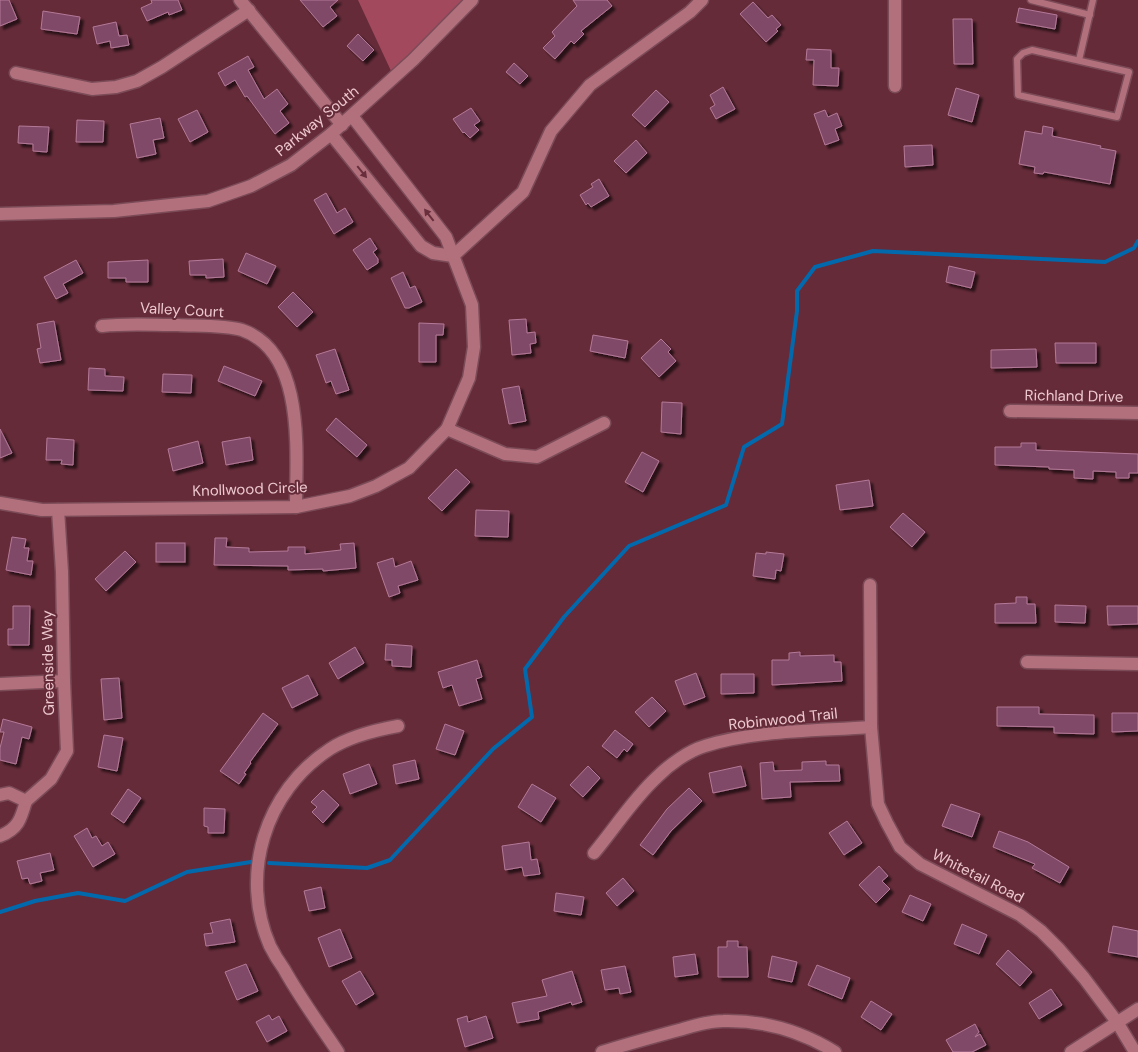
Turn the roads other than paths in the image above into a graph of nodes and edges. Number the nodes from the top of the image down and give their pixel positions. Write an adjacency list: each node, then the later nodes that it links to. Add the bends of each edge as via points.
1 (240, 0): 7 (street, Knollwood Circle)
2 (472, 0): 12 (street, Parkway South)
3 (702, 0): 15 (street, via 590,85 551,131 524,192)
4 (895, 0): 11 (street)
5 (1030, 0): 8 (lane)
6 (1093, 0): 8 (lane)
7 (248, 10): 10 (street, via 162,67 137,81 116,87 92,89); 12 (street, Knollwood Circle)
8 (1090, 15): 9 (lane)
9 (1079, 60): 9 (lane, via 1129,72 1117,117 1018,95 1017,58 1023,53 1032,50)
10 (16, 73)
11 (895, 86)
12 (347, 120): 13 (street, Parkway South); 15 (street, Knollwood Circle, one-way to 12, via 446,237)
13 (331, 134): 14 (street, Parkway South, via 291,165 251,186 208,201 114,211); 15 (street, one-way to 15, via 422,246 434,253)
14 (0, 214)
15 (453, 256): 20 (street, Knollwood Circle, via 472,305 474,347 470,378)
16 (102, 326): 22 (street, Valley Court, via 210,326 242,330 264,343 289,383 296,440)
17 (1010, 411): 18 (street, Richland Drive)
18 (1138, 413)
19 (604, 423): 20 (street, via 537,457 505,454)
20 (448, 429): 22 (street, Knollwood Circle, via 409,468 376,486 350,496)
21 (0, 503): 23 (street, Knollwood Circle)
22 (296, 507): 23 (street, Knollwood Circle)
23 (58, 510): 27 (street, Greenside Way)
24 (870, 585): 30 (street, Whitetail Road)
25 (1027, 662): 26 (street)
26 (1138, 664)
27 (64, 681): 28 (street); 32 (street, Greenside Way, via 67,751 51,779)
28 (0, 684)
29 (398, 726): 37 (street, via 356,737 312,762 282,799 264,834 259,855 256,892 270,946)
30 (871, 727): 34 (street, Robinwood Trail, via 746,736 703,746 657,776); 36 (street, Whitetail Road, via 878,804 900,847 920,864 1020,915 1041,931)
31 (0, 795): 32 (street, via 9,794)
32 (26, 801): 33 (street, via 20,822)
33 (0, 836)
34 (594, 853)
35 (1138, 1009): 36 (street)
36 (1117, 1022): 40 (street); 41 (street, Whitetail Road)
37 (338, 1052)
38 (602, 1052): 39 (street, via 722,1021 775,1025 810,1038)
39 (835, 1052)
40 (1071, 1052)
41 (1135, 1052)

